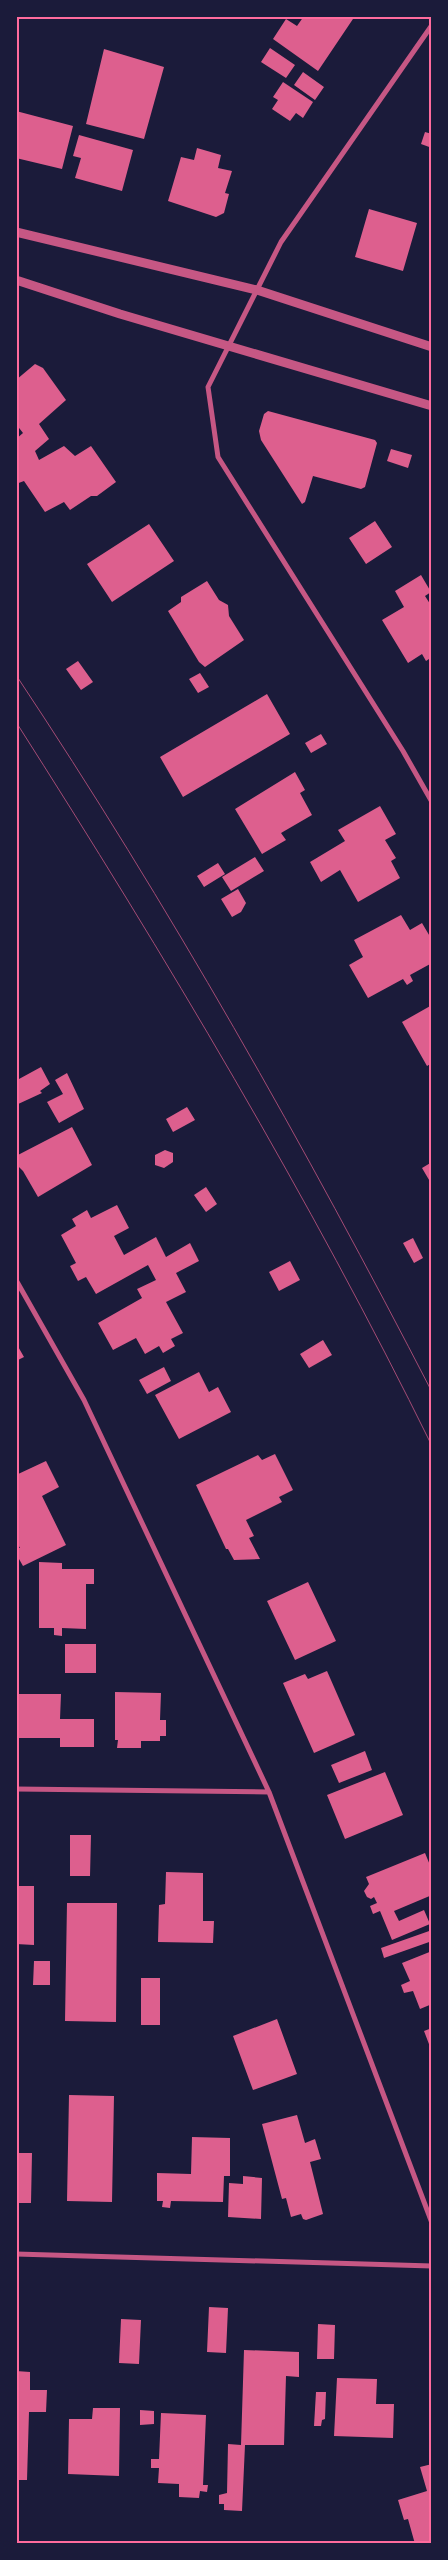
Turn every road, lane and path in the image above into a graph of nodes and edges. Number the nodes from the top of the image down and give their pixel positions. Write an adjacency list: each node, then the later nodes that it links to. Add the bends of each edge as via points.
1 (432, 25): 4 (street, via 281,242)
2 (16, 232): 4 (street)
3 (16, 280): 5 (street)
4 (257, 290): 5 (street); 6 (street)
5 (229, 345): 7 (street); 8 (street, via 208,387 218,457)
6 (432, 346)
7 (432, 406)
8 (432, 802)
9 (16, 1280): 11 (street, via 84,1400)
10 (16, 1789): 11 (street)
11 (269, 1792): 12 (street)
12 (432, 2222)
13 (16, 2254): 14 (street)
14 (432, 2266)

